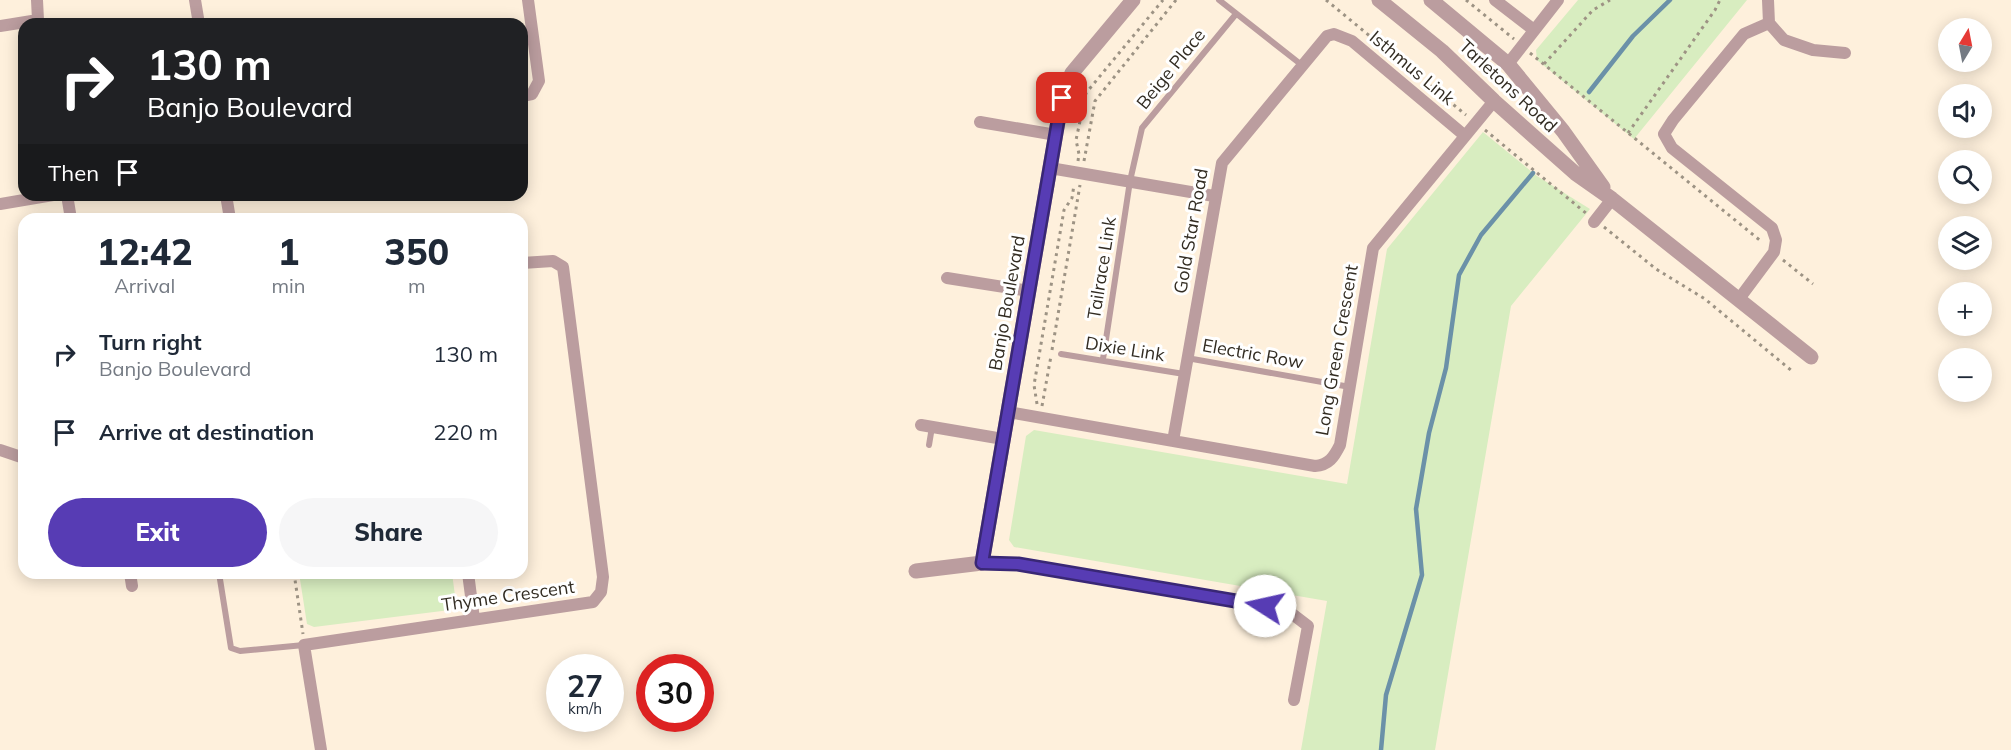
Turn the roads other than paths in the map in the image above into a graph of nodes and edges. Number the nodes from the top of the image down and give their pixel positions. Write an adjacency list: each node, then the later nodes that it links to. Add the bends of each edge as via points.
1 (37, 0): 12 (street)
2 (195, 0): 13 (street)
3 (528, 0): 22 (street, via 539,81)
4 (1219, 0): 11 (lane)
5 (1379, 0): 23 (street, Tarletons Road, via 1442,51)
6 (1431, 0): 20 (street, Tarletons Road)
7 (1495, 0): 17 (street)
8 (1558, 0): 17 (street)
9 (1768, 0): 14 (street)
10 (1129, 1): 25 (street, Banjo Boulevard, via 1072,73 1062,98)
11 (1236, 14): 21 (lane); 28 (lane, Beige Place, via 1142,128)
12 (38, 18)
13 (198, 18)
14 (1769, 23): 19 (street, via 1784,40 1814,50); 37 (street, via 1744,34 1664,134 1672,148 1772,228 1774,252)
15 (18, 24): 16 (street)
16 (0, 26)
17 (1534, 30): 20 (street)
18 (1334, 34): 21 (street, Gold Star Road, via 1326,36); 26 (street, Isthmus Link, via 1352,41)
19 (1845, 53)
20 (1508, 64): 30 (street, Tarletons Road)
21 (1303, 66): 29 (street, Gold Star Road, via 1222,163)
22 (528, 95)
23 (1494, 101): 26 (street, Long Green Crescent); 30 (street, Tarletons Road, via 1575,173)
24 (980, 122): 25 (street)
25 (1056, 135): 27 (street, Banjo Boulevard)
26 (1464, 135): 43 (street, Long Green Crescent, via 1373,248)
27 (1050, 168): 28 (street); 36 (street, Banjo Boulevard)
28 (1130, 181): 29 (street); 41 (lane, Tailrace Link)
29 (1214, 196): 40 (street, Gold Star Road)
30 (1612, 199): 33 (street); 37 (street, Tarletons Road)
31 (18, 201): 32 (street)
32 (0, 204)
33 (1594, 221)
34 (528, 263): 57 (street, Thyme Crescent, via 553,261 563,267 603,577 601,592 593,602)
35 (947, 278): 36 (street)
36 (1029, 291): 44 (street, Banjo Boulevard)
37 (1738, 299): 39 (street, Tarletons Road)
38 (1061, 354): 41 (lane, Dixie Link)
39 (1811, 357)
40 (1186, 358): 42 (street, Gold Star Road); 43 (lane, Electric Row)
41 (1103, 359): 42 (lane, Dixie Link)
42 (1184, 374): 47 (street, Gold Star Road)
43 (1350, 387): 47 (street, Long Green Crescent, via 1340,445 1334,458 1324,466)
44 (1008, 412): 46 (street, Banjo Boulevard); 47 (street, Long Green Crescent)
45 (927, 426): 46 (street); 48 (lane)
46 (1003, 439): 51 (street, Banjo Boulevard)
47 (1173, 441)
48 (929, 445)
49 (0, 450): 50 (street)
50 (18, 456)
51 (982, 563): 52 (street); 59 (street, via 1018,564 1287,610 1308,626)
52 (916, 571)
53 (131, 579): 56 (street)
54 (220, 579): 58 (lane, Thyme Crescent, via 231,648 240,651)
55 (469, 579): 57 (street)
56 (132, 586)
57 (474, 619): 58 (street, Thyme Crescent)
58 (304, 645): 60 (street)
59 (1294, 700)
60 (321, 750)

